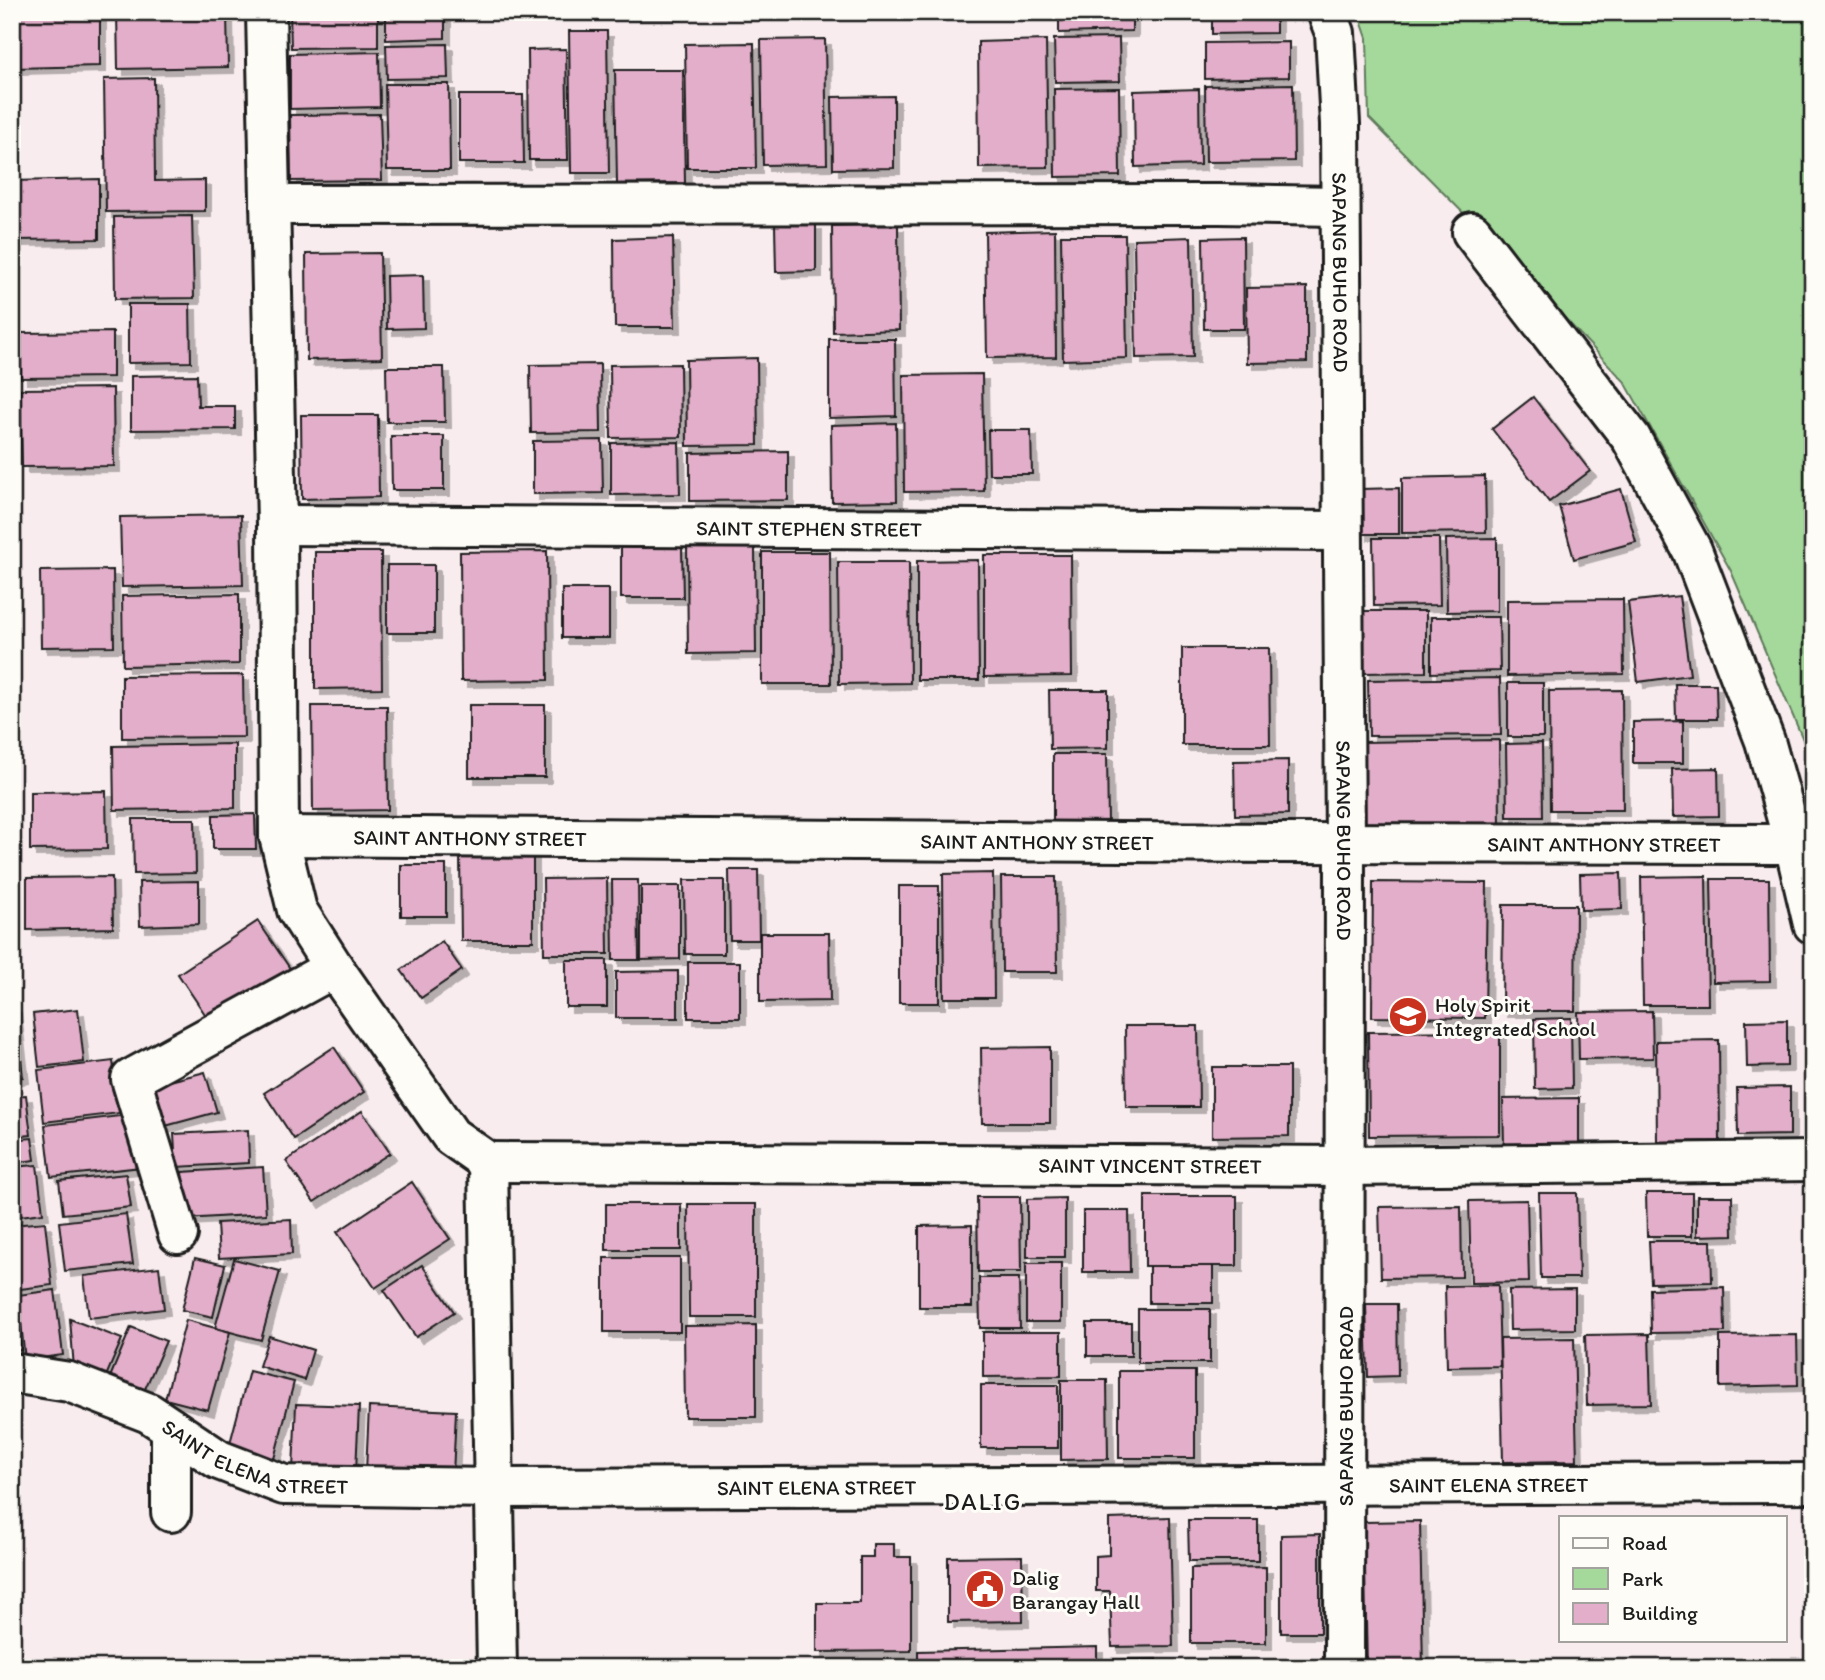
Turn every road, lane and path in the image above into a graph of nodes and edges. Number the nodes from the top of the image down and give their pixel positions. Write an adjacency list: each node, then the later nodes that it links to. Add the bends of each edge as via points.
1 (266, 12): 3 (street)
2 (1327, 12): 4 (street, SAPANG BUHO ROAD, via 1335,33)
3 (270, 205): 4 (street); 6 (street)
4 (1340, 206): 7 (street, SAPANG BUHO ROAD)
5 (1472, 232): 10 (street, via 1631,438 1692,550 1765,741)
6 (277, 525): 7 (street, SAINT STEPHEN STREET); 8 (street)
7 (1341, 531): 9 (street, SAPANG BUHO ROAD)
8 (279, 836): 9 (street, SAINT ANTHONY STREET); 12 (street, via 297,910)
9 (1345, 843): 10 (street, SAINT ANTHONY STREET); 15 (street, SAPANG BUHO ROAD)
10 (1794, 844): 11 (street)
11 (1813, 924)
12 (334, 968): 14 (street, via 451,1136); 16 (street, via 131,1079)
13 (1813, 1161): 15 (street, SAINT VINCENT STREET)
14 (488, 1162): 15 (street, SAINT VINCENT STREET); 21 (street)
15 (1345, 1166): 20 (street, SAPANG BUHO ROAD)
16 (178, 1234)
17 (12, 1373): 18 (street, SAINT ELENA STREET, via 69,1382 149,1413)
18 (171, 1428): 21 (street, SAINT ELENA STREET, via 219,1460 284,1485); 22 (street)
19 (1813, 1483): 20 (street, SAINT ELENA STREET)
20 (1345, 1485): 21 (street, SAINT ELENA STREET); 24 (street, SAPANG BUHO ROAD)
21 (493, 1488): 23 (street)
22 (171, 1511)
23 (497, 1668)
24 (1344, 1668)

